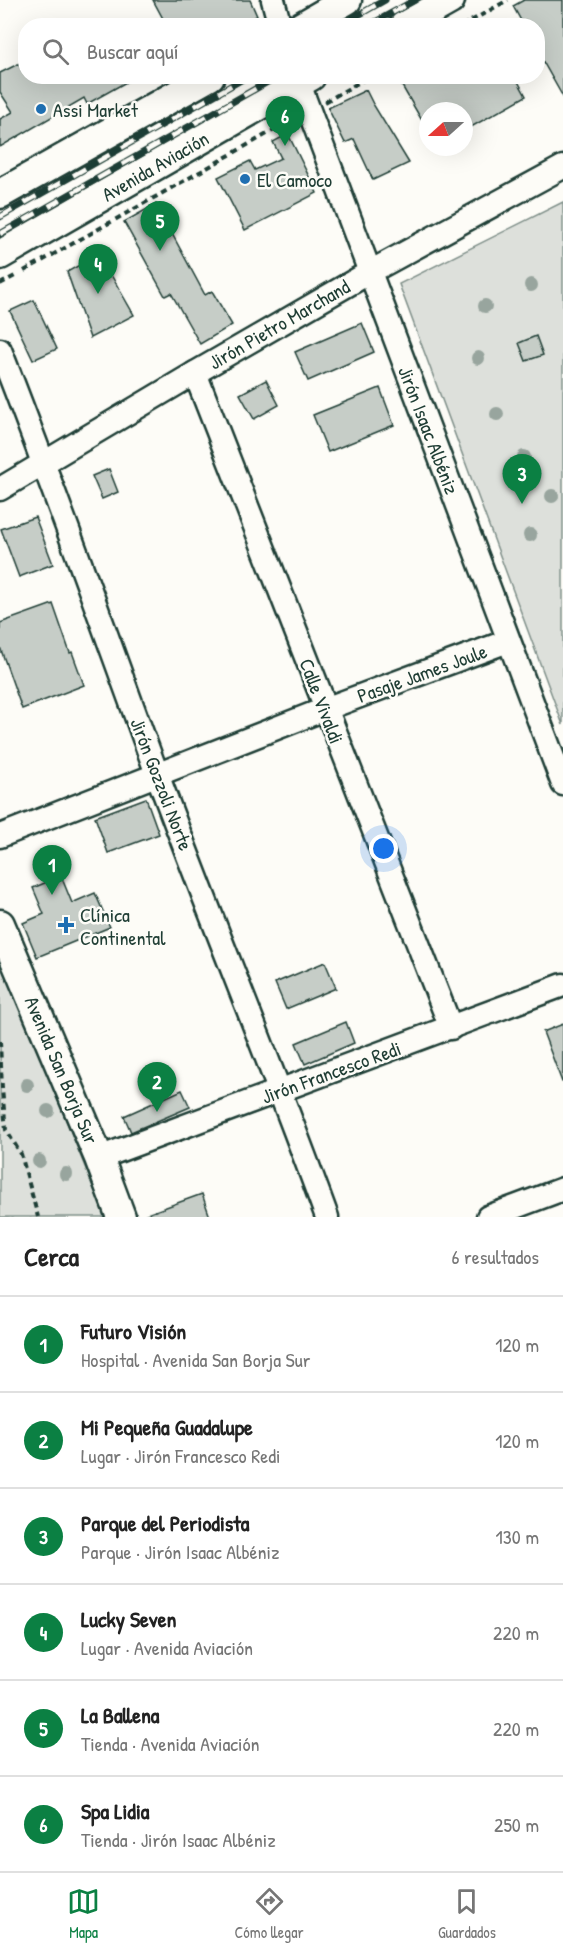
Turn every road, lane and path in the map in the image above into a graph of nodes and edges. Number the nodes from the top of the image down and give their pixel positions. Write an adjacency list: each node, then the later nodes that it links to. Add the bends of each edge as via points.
1 (273, 0): 5 (street)
2 (347, 0): 6 (main road)
3 (450, 0): 7 (main road)
4 (508, 0): 8 (path)
5 (278, 18)
6 (316, 18)
7 (418, 18)
8 (476, 18)
9 (196, 84): 15 (main road)
10 (293, 84): 16 (main road, Avenida Aviación)
11 (303, 84): 13 (street, Jirón Isaac Albéniz)
12 (356, 84): 13 (path)
13 (309, 110): 17 (street, Jirón Isaac Albéniz); 18 (path)
14 (563, 168): 17 (street, Jirón Pietro Marchand)
15 (0, 194)
16 (0, 255)
17 (370, 272): 20 (street, Jirón Pietro Marchand); 23 (street, Jirón Isaac Albéniz)
18 (0, 284)
19 (0, 350): 21 (street, Jirón Gozzoli Norte)
20 (195, 373): 21 (street, Jirón Pietro Marchand); 24 (street, Calle Vivaldi)
21 (45, 463): 22 (street, Jirón Pietro Marchand); 25 (street, Jirón Gozzoli Norte)
22 (0, 489)
23 (508, 641): 24 (street, Pasaje James Joule); 26 (street, Jirón Isaac Albéniz)
24 (326, 709): 25 (street, Pasaje James Joule); 30 (street, Calle Vivaldi)
25 (158, 776): 27 (street, Pasaje James Joule); 32 (street, Jirón Gozzoli Norte)
26 (563, 784)
27 (0, 836)
28 (0, 924): 33 (main road, Avenida San Borja Sur)
29 (563, 985): 30 (street, Jirón Francesco Redi)
30 (451, 1028): 32 (street, Jirón Francesco Redi)
31 (0, 1041): 35 (path, via 6,1130 21,1154)
32 (281, 1090): 33 (street, Jirón Francesco Redi); 37 (street, Jirón Gozzoli Norte)
33 (99, 1158): 36 (main road, Avenida San Borja Sur)
34 (563, 1189): 38 (street)
35 (38, 1217)
36 (121, 1217)
37 (327, 1217)
38 (488, 1217)

